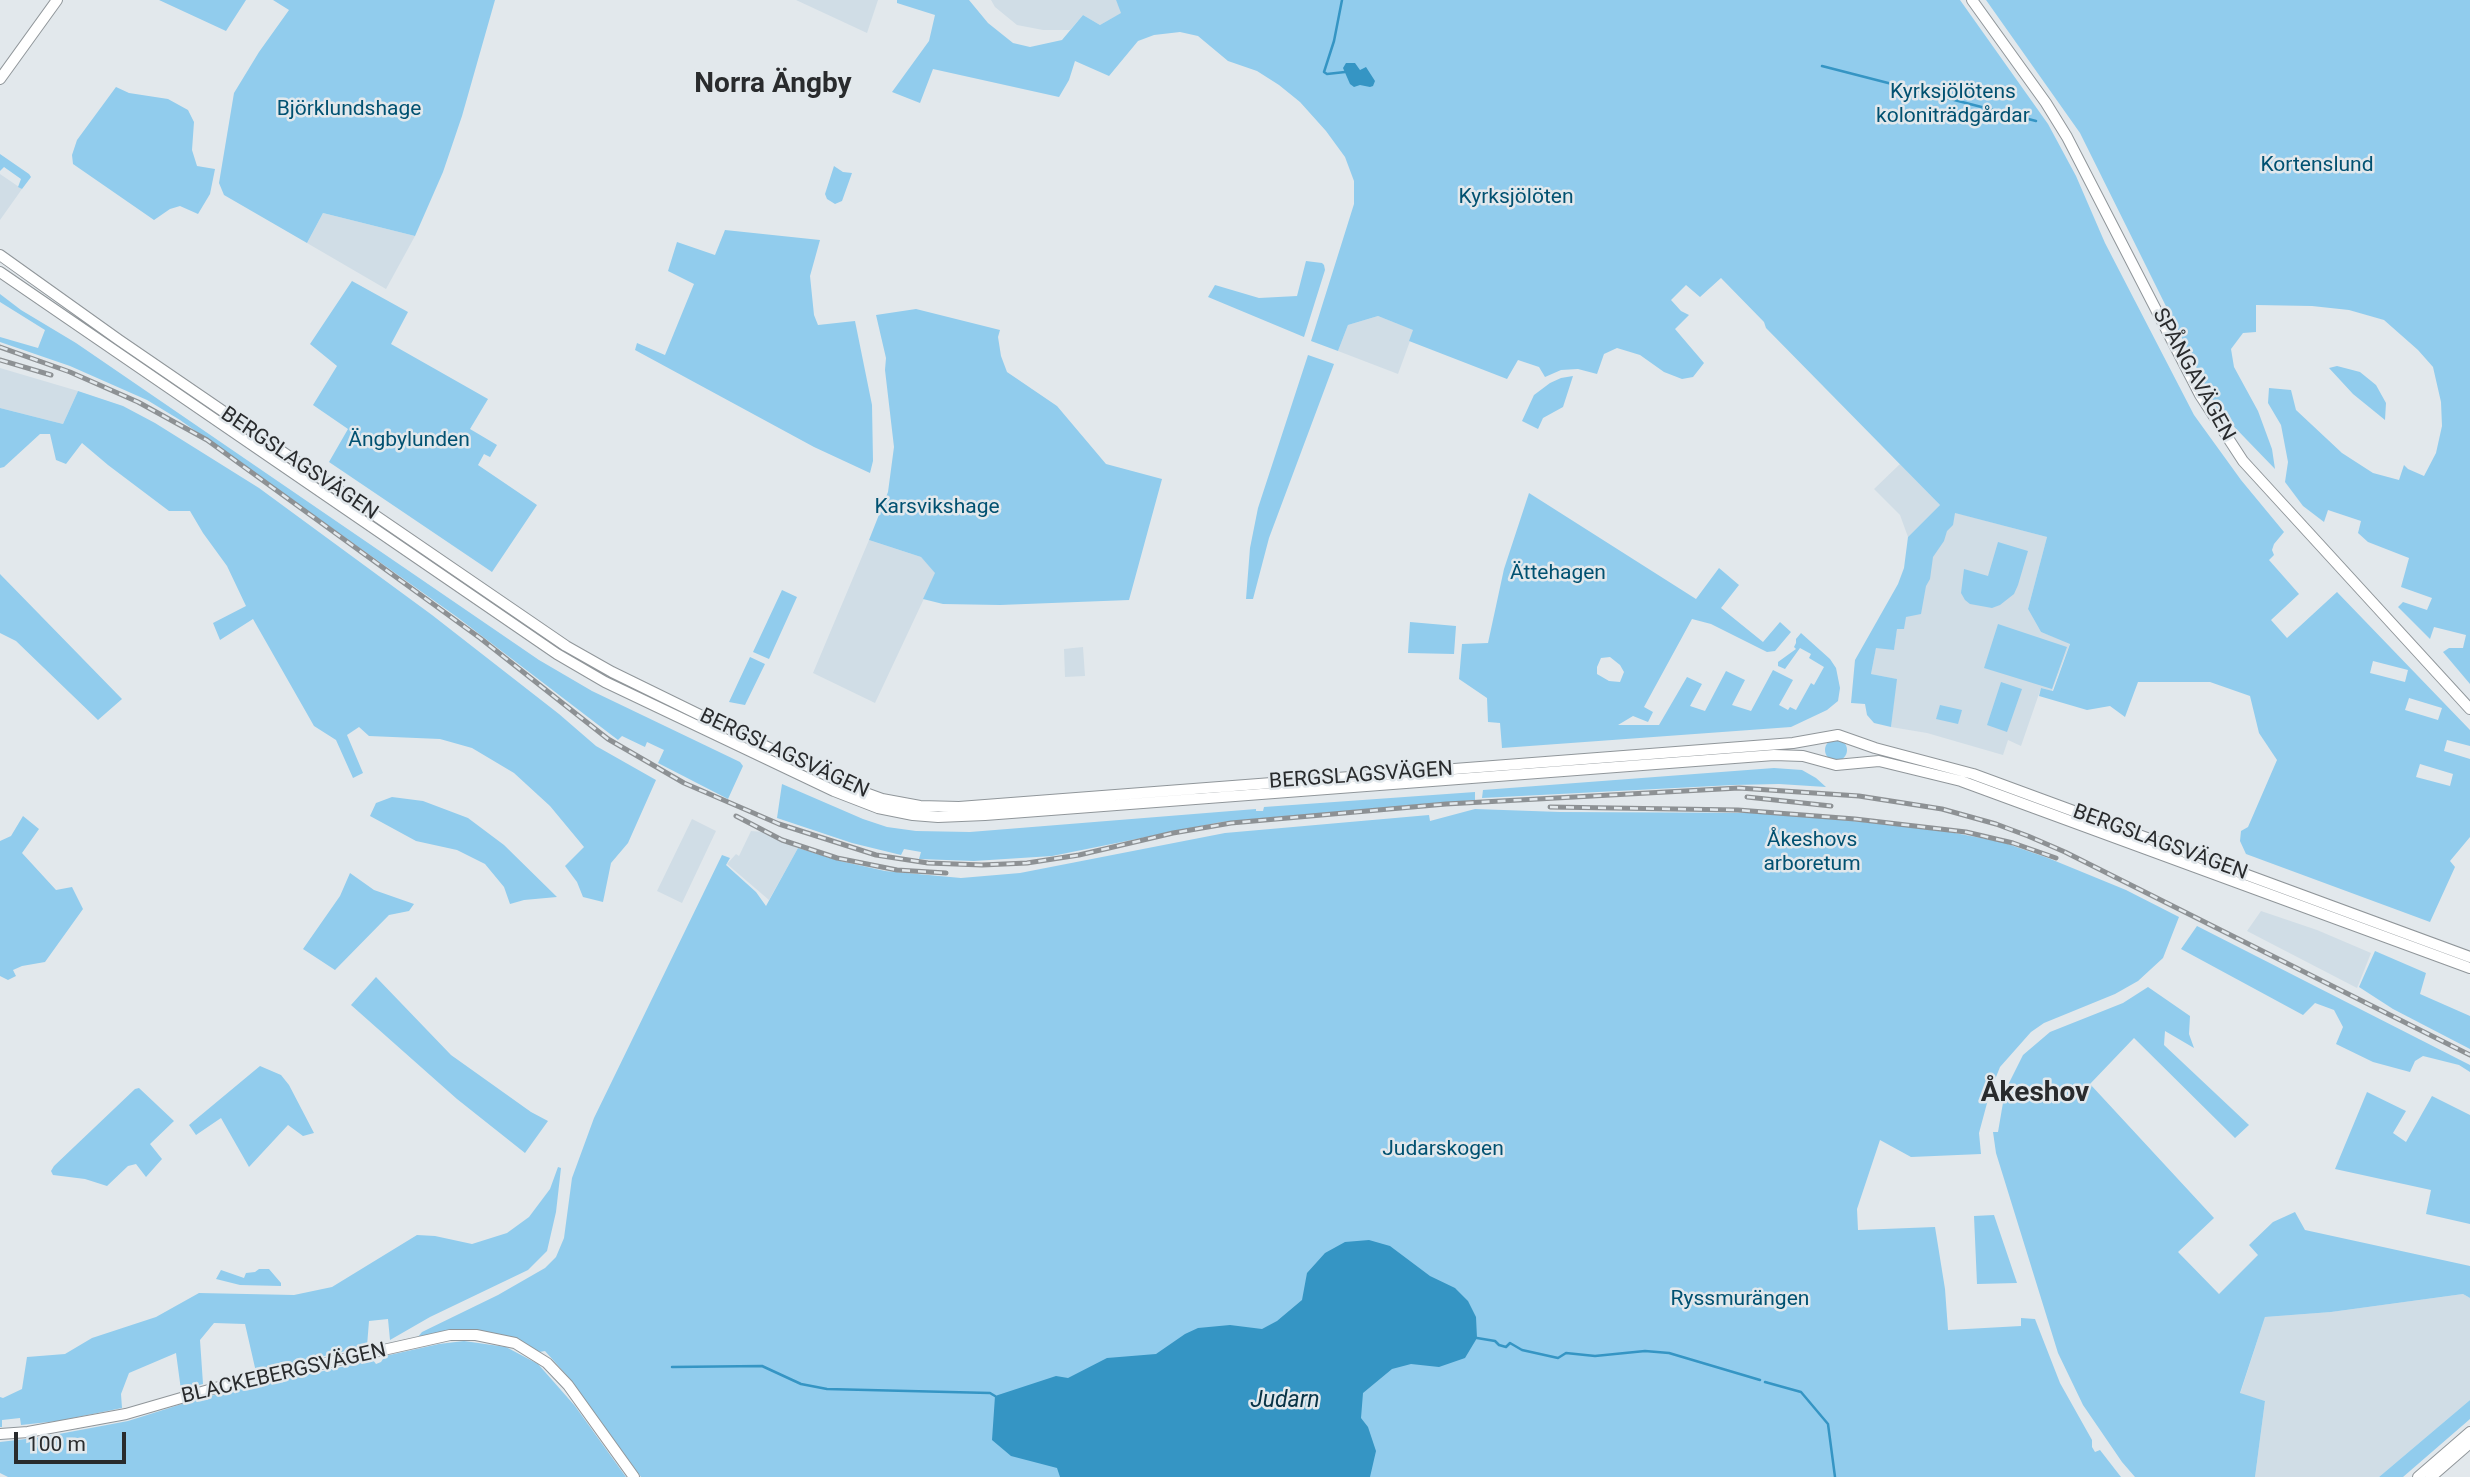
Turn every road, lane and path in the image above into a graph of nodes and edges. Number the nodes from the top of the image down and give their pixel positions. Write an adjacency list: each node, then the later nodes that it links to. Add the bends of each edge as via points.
1 (57, 0): 3 (main road)
2 (1972, 0): 8 (main road, SPÅNGAVÄGEN, via 2067,136 2200,395 2243,461)
3 (0, 79)
4 (0, 255): 7 (main road, BERGSLAGSVÄGEN)
5 (0, 261): 7 (main road)
6 (0, 272): 11 (main road, BERGSLAGSVÄGEN, via 557,654 605,682)
7 (25, 274): 11 (main road, BERGSLAGSVÄGEN, via 566,646)
8 (2470, 709)
9 (1828, 737): 10 (main road, BERGSLAGSVÄGEN); 11 (main road, BERGSLAGSVÄGEN, via 947,807 870,795); 12 (main road, via 1821,749)
10 (1847, 739): 13 (main road, via 1851,752); 14 (main road, BERGSLAGSVÄGEN, via 1973,774)
11 (762, 751): 12 (main road, BERGSLAGSVÄGEN, via 856,801 938,817 1774,755)
12 (1825, 762): 13 (main road, BERGSLAGSVÄGEN)
13 (1846, 763): 15 (main road, BERGSLAGSVÄGEN, via 1892,763 1961,780)
14 (2470, 957)
15 (2470, 968)
16 (2470, 1432): 20 (main road)
17 (0, 1434): 19 (main road, BLACKEBERGSVÄGEN, via 126,1414 219,1387 404,1345 450,1335 476,1335 515,1343 547,1363)
18 (2470, 1443): 21 (main road)
19 (634, 1477)
20 (2418, 1477)
21 (2431, 1477)

